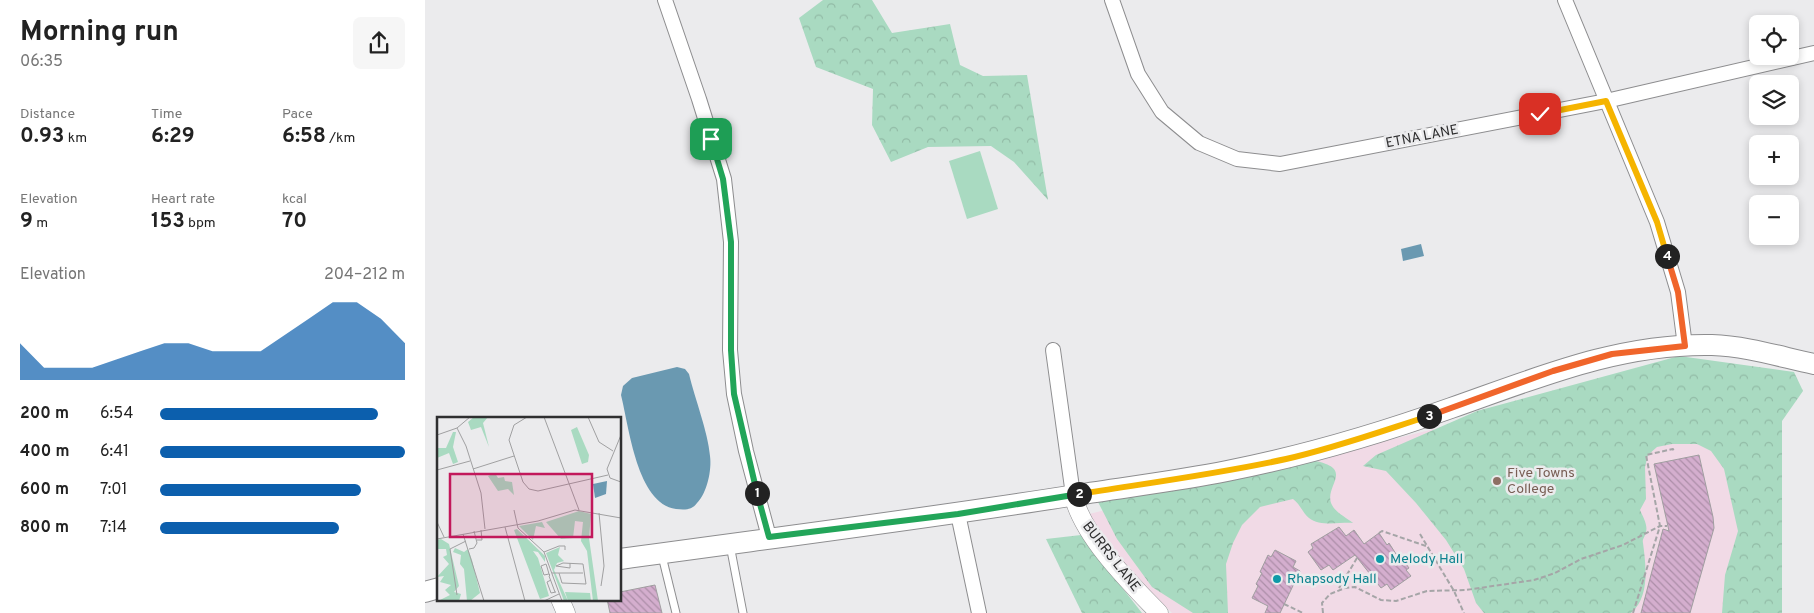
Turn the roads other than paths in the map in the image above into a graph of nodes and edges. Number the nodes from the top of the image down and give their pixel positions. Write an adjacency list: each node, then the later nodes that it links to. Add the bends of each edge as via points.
1 (665, 0): 11 (street, via 723,179 731,242 734,394)
2 (1112, 0): 5 (street, ETNA LANE, via 1137,74 1162,112 1199,143 1237,158 1280,164)
3 (1565, 0): 5 (street)
4 (1814, 53): 5 (street, ETNA LANE)
5 (1606, 101): 6 (street, via 1657,222 1678,292)
6 (1685, 346): 8 (main road, via 1727,346); 9 (main road, via 1612,354 1569,366 1414,421 1287,458 1223,472)
7 (1053, 350): 9 (street)
8 (1814, 364)
9 (1073, 495): 10 (main road); 20 (street, BURRS LANE, via 1077,512 1085,525 1125,578)
10 (958, 514): 11 (main road); 19 (street)
11 (769, 537): 12 (main road)
12 (729, 543): 13 (main road); 18 (lane)
13 (661, 553): 14 (main road); 17 (lane)
14 (621, 559)
15 (560, 600): 16 (street)
16 (567, 613)
17 (676, 613)
18 (743, 613)
19 (979, 613)
20 (1159, 613)

